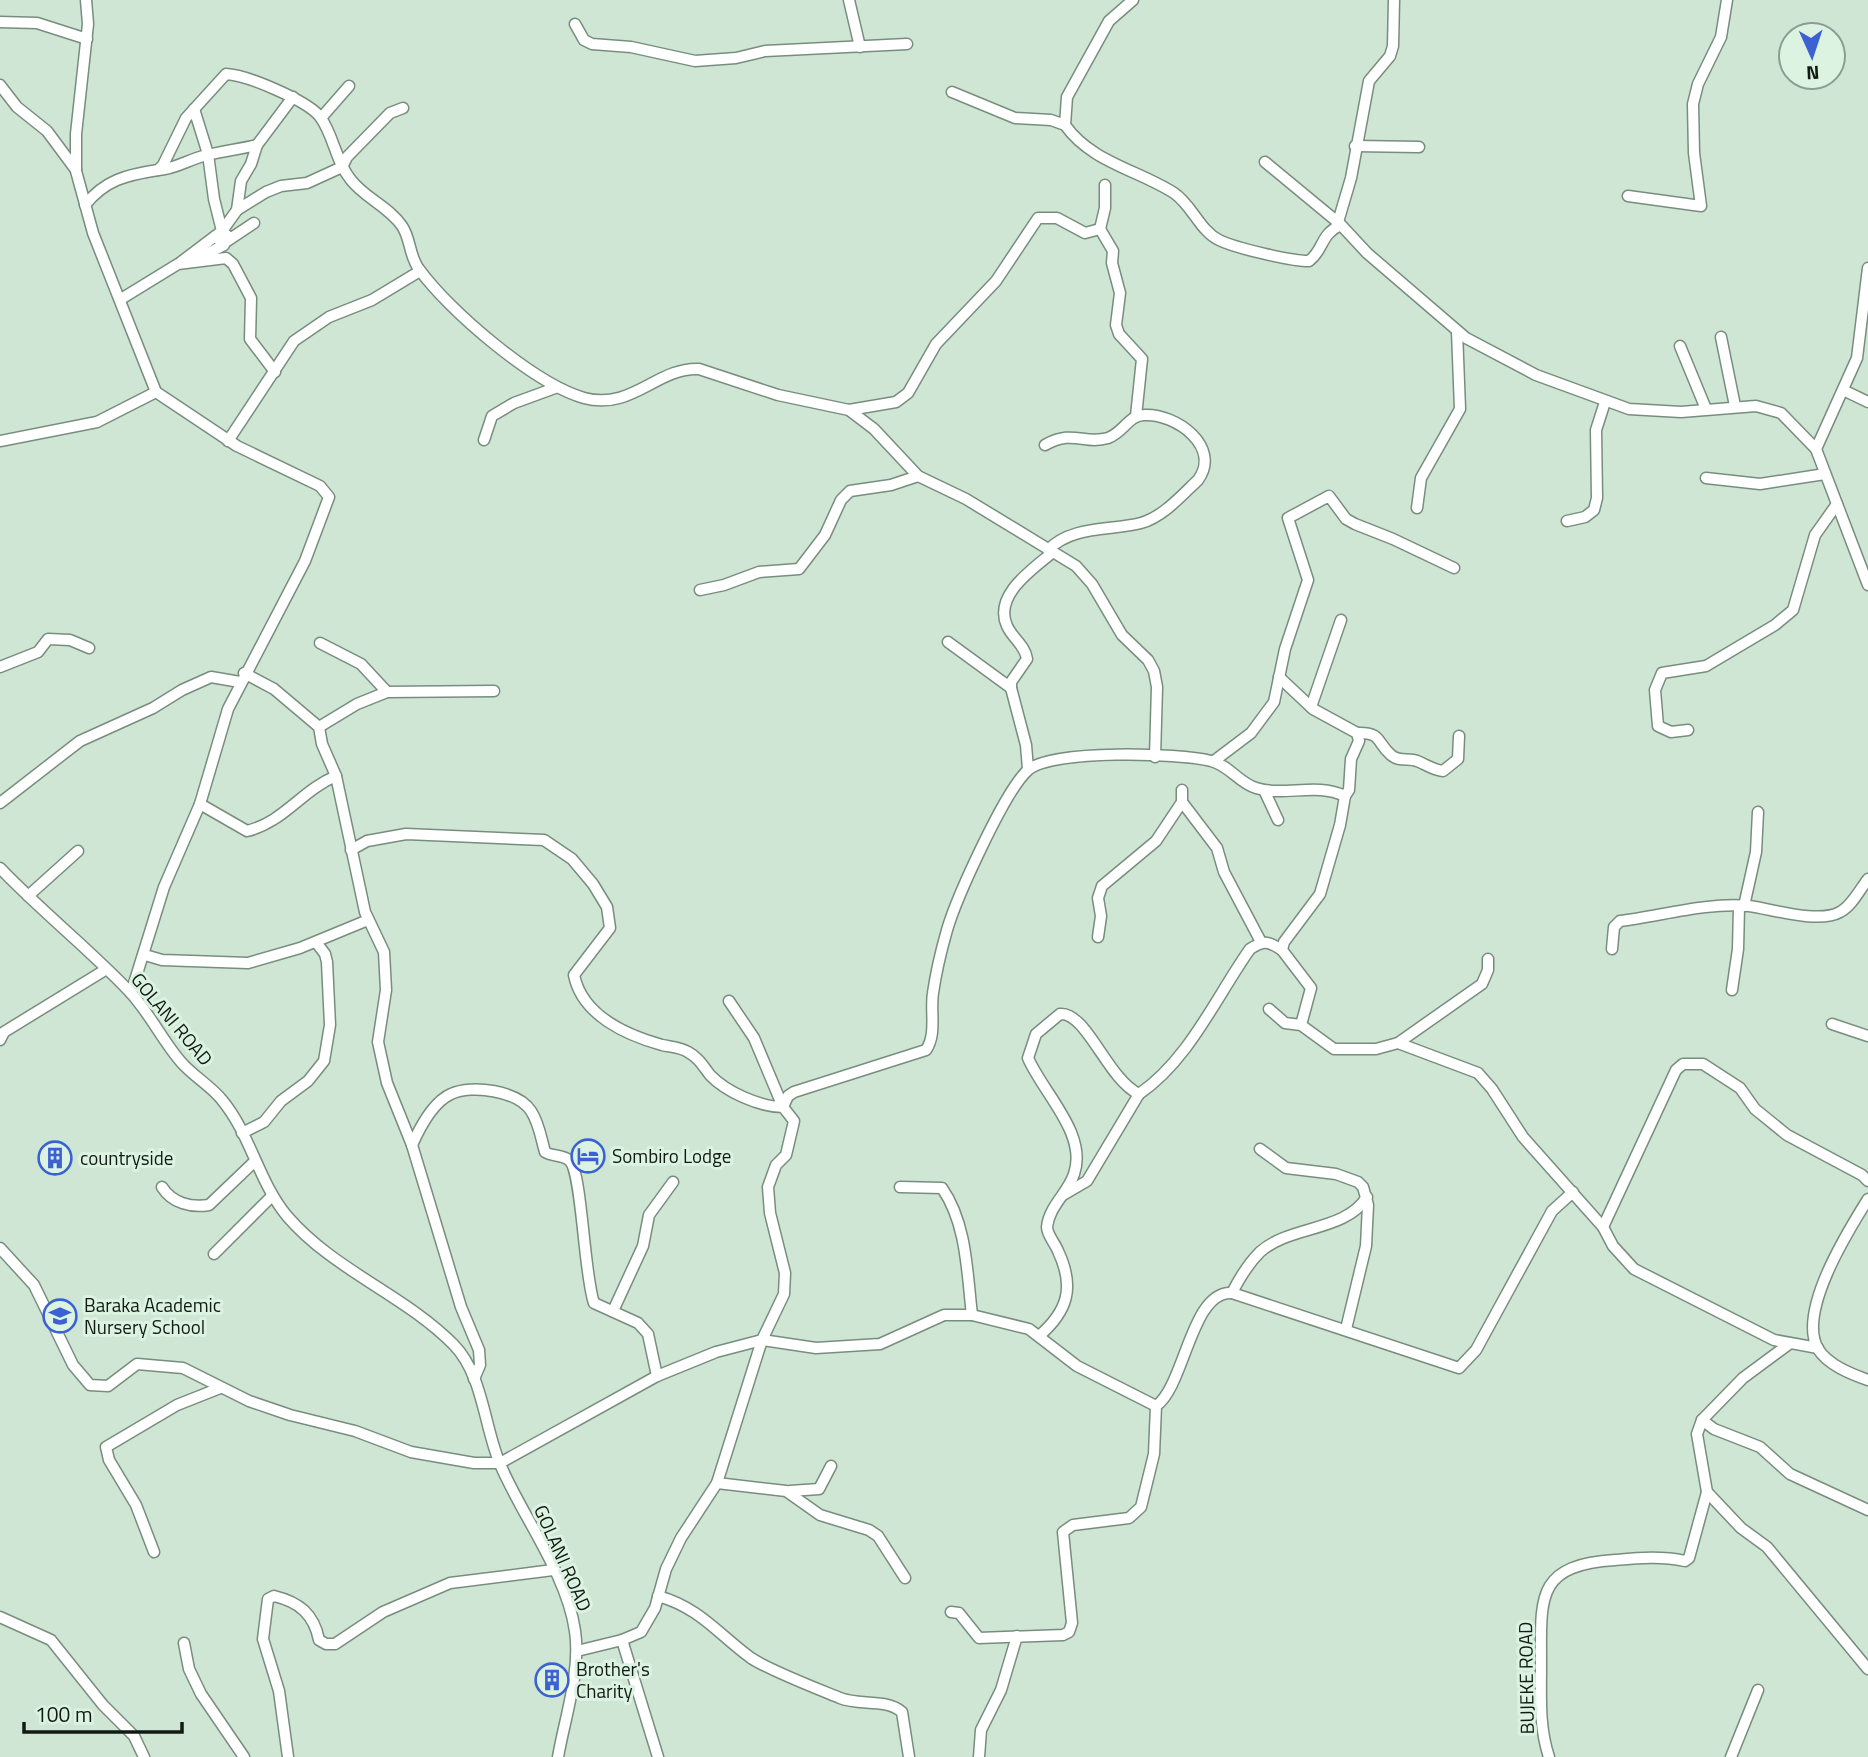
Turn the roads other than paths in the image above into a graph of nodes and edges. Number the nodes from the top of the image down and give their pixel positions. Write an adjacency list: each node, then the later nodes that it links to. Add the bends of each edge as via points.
1 (86, 0): 8 (street)
2 (849, 0): 10 (street)
3 (1133, 0): 18 (street, via 1109,21 1067,97)
4 (1394, 0): 20 (street, via 1393,46 1369,81)
5 (1727, 0): 28 (street, via 1721,37 1693,104 1701,206)
6 (0, 22): 8 (street, via 37,23)
7 (575, 24): 10 (street, via 584,40 593,44 695,61 765,51)
8 (87, 39): 26 (street)
9 (908, 44): 10 (street)
10 (860, 47)
11 (0, 85): 26 (street, via 17,107 47,131)
12 (349, 86): 17 (street)
13 (952, 92): 18 (street, via 1015,118)
14 (293, 97): 16 (street, via 226,74); 17 (street); 19 (street)
15 (403, 108): 24 (street, via 390,113)
16 (194, 109): 22 (street); 25 (street)
17 (321, 118): 24 (street)
18 (1065, 125): 32 (street, via 1072,136 1099,155 1177,195 1216,238 1231,244 1309,261 1322,239)
19 (257, 145): 22 (street); 30 (street)
20 (1355, 146): 21 (street); 32 (street)
21 (1419, 147)
22 (208, 154): 25 (street); 34 (street)
23 (1265, 162): 32 (street)
24 (342, 167): 30 (street, via 307,183 281,186); 38 (street, via 359,189 400,223)
25 (158, 170): 29 (street, via 111,180)
26 (76, 171): 29 (street)
27 (1104, 185): 33 (street)
28 (1628, 196)
29 (85, 205): 39 (street)
30 (233, 214): 34 (street)
31 (254, 223): 34 (street)
32 (1340, 223): 40 (street, via 1367,253)
33 (1100, 229): 51 (street, via 1085,233 1057,218 1038,218 996,281 936,344 908,393 896,402); 52 (street, via 1112,251 1121,293 1116,325 1142,359)
34 (223, 237): 35 (street); 36 (street)
35 (194, 260): 36 (street); 43 (street, via 226,258 233,264 251,298 250,339)
36 (178, 264): 39 (street)
37 (1868, 268): 45 (street, via 1860,345)
38 (420, 271): 43 (street, via 372,300 313,326 294,341); 44 (street, via 475,326)
39 (121, 299): 46 (street)
40 (1457, 331): 48 (street, via 1500,358); 62 (street, via 1460,409 1421,478)
41 (1721, 337): 49 (street)
42 (1680, 346): 50 (street)
43 (275, 372): 53 (street)
44 (555, 388): 51 (street, via 586,399 619,399 685,369 699,369 778,395); 54 (street, via 492,416)
45 (1843, 390): 47 (street); 57 (street)
46 (156, 392): 53 (street); 55 (street, via 97,422)
47 (1868, 401)
48 (1605, 402): 50 (street, via 1629,410); 63 (street, via 1596,430 1594,510)
49 (1735, 406): 50 (street); 57 (street, via 1772,408)
50 (1706, 409)
51 (849, 410): 59 (street)
52 (1136, 416): 56 (street, via 1110,437 1067,436); 64 (street, via 1165,416 1187,430 1205,455 1203,473 1151,519 1073,535 1055,543)
53 (228, 440): 74 (street, via 313,482 329,498 305,561)
54 (484, 440)
55 (0, 441)
56 (1045, 445)
57 (1816, 449): 58 (street)
58 (1825, 474): 60 (street, via 1760,484); 61 (street)
59 (918, 475): 64 (street); 67 (street, via 891,485 850,491 799,569 759,572)
60 (1706, 478)
61 (1838, 504): 66 (street); 80 (street, via 1815,535 1793,610 1706,666 1661,673 1655,690 1658,726 1671,732)
62 (1417, 508)
63 (1567, 521)
64 (1050, 551): 75 (street, via 1009,593 1004,609 1007,626 1027,659); 83 (street, via 1076,566 1092,584 1122,635 1154,671)
65 (1454, 568): 73 (street, via 1346,519 1329,496 1291,515 1288,527 1308,580)
66 (1868, 585)
67 (700, 590)
68 (1340, 620): 78 (street)
69 (320, 642): 77 (street, via 361,664)
70 (948, 642): 75 (street)
71 (89, 648): 72 (street, via 70,640 48,639 38,652)
72 (0, 667)
73 (1279, 677): 78 (street); 84 (street, via 1272,709 1251,733)
74 (242, 678): 79 (street, via 274,689); 91 (street, via 211,677 80,741); 92 (street)
75 (1011, 688): 85 (street)
76 (494, 691): 77 (street)
77 (387, 692): 79 (street)
78 (1311, 707): 81 (street)
79 (319, 727): 86 (street, GOLANI ROAD)
80 (1688, 730)
81 (1357, 733): 82 (street, via 1378,737 1398,759 1443,771 1458,759); 89 (street)
82 (1459, 736)
83 (1155, 757): 84 (street); 85 (street, via 1059,759)
84 (1214, 761): 88 (street, via 1246,784)
85 (1028, 769): 120 (street, via 954,907 932,995 930,1044 794,1092)
86 (336, 776): 92 (street, via 280,817 247,831); 95 (street, GOLANI ROAD)
87 (1182, 790): 90 (street)
88 (1264, 790): 89 (street, via 1308,788); 94 (street)
89 (1345, 796): 106 (street, via 1320,894)
90 (1182, 802): 102 (street, via 1156,841 1102,886); 104 (street, via 1217,848 1224,872)
91 (0, 803)
92 (200, 804): 107 (street, via 164,887)
93 (1758, 812): 100 (street, via 1756,852)
94 (1278, 820)
95 (351, 850): 101 (street, GOLANI ROAD); 120 (street, via 367,841 406,834 544,840 572,859 607,907 610,928 574,975 587,1002 605,1021 696,1056 712,1077 728,1088 768,1107)
96 (78, 851): 99 (street)
97 (0, 868): 99 (street, GOLANI ROAD)
98 (1868, 879): 100 (street, via 1848,906 1831,915)
99 (28, 896): 109 (street, GOLANI ROAD)
100 (1742, 906): 105 (street, via 1620,921 1614,927); 110 (street)
101 (368, 920): 103 (street); 122 (street, GOLANI ROAD, via 386,962 378,1042 393,1102)
102 (1098, 937)
103 (316, 942): 107 (street, via 248,964 162,960); 121 (street, via 327,962 330,1025 324,1061 264,1122)
104 (1261, 942): 106 (street); 119 (street, via 1244,958 1172,1063)
105 (1612, 948)
106 (1282, 950): 115 (street, via 1311,988)
107 (145, 955): 111 (street)
108 (1488, 958): 118 (street, via 1482,984)
109 (105, 970): 111 (street, GOLANI ROAD); 117 (street, via 4,1032)
110 (1732, 990)
111 (131, 993): 121 (street, GOLANI ROAD, via 182,1063 222,1099)
112 (729, 1001): 120 (street, via 754,1038)
113 (1269, 1009): 115 (street, via 1285,1023)
114 (1832, 1024): 116 (street)
115 (1301, 1025): 118 (street, via 1314,1038 1340,1051)
116 (1868, 1035)
117 (0, 1040)
118 (1398, 1043): 129 (street, via 1485,1080 1523,1138)
119 (1139, 1094): 130 (street, via 1087,1181); 130 (street, via 1118,1079 1069,1014 1060,1014 1036,1034 1028,1058 1072,1132 1075,1172)
120 (783, 1107): 142 (street, via 794,1121 793,1136 768,1187 785,1273 783,1294)
121 (242, 1133): 124 (street, GOLANI ROAD)
122 (412, 1145): 138 (street, via 435,1108 450,1094 507,1092 520,1099 531,1109 545,1152 564,1158 573,1167 594,1303); 146 (street, GOLANI ROAD, via 461,1307 479,1350 480,1366)
123 (1260, 1149): 132 (street, via 1286,1168 1336,1174 1358,1182)
124 (254, 1162): 127 (street, via 209,1205 186,1204 168,1196); 131 (street, GOLANI ROAD)
125 (1868, 1181): 134 (street, via 1787,1135 1755,1109 1740,1088 1703,1063 1692,1062 1676,1070)
126 (673, 1182): 138 (street, via 649,1215 643,1246)
127 (162, 1187)
128 (900, 1187): 139 (street, via 942,1188 950,1199 964,1249)
129 (1573, 1192): 134 (street); 140 (street, via 1552,1211 1463,1367 1451,1367)
130 (1063, 1195): 141 (street, via 1047,1227 1064,1268 1065,1302 1058,1319)
131 (272, 1196): 136 (street); 146 (street, GOLANI ROAD, via 319,1246 431,1323 457,1348)
132 (1367, 1198): 137 (street, via 1356,1212 1265,1249); 140 (street, via 1366,1246)
133 (1868, 1199): 144 (street, via 1818,1296 1812,1330)
134 (1603, 1227): 143 (street, via 1634,1269)
135 (0, 1248): 148 (street, via 34,1284 73,1365 90,1385 108,1386 129,1368 146,1363 183,1368)
136 (214, 1254)
137 (1232, 1293): 140 (street); 149 (street, via 1217,1297 1206,1309 1187,1344 1170,1393)
138 (612, 1311): 145 (street, via 638,1323 648,1334)
139 (972, 1315): 141 (street, via 1022,1327); 142 (street, via 944,1315 880,1345 860,1348)
140 (1346, 1329)
141 (1039, 1336): 149 (street, via 1077,1366)
142 (762, 1340): 145 (street, via 716,1352); 153 (street)
143 (1789, 1344): 144 (street); 150 (street, via 1743,1378)
144 (1818, 1348): 147 (street, via 1828,1360)
145 (657, 1376): 151 (street)
146 (474, 1379): 151 (street, GOLANI ROAD)
147 (1868, 1380)
148 (220, 1388): 151 (street, via 249,1402 411,1452); 157 (street, via 177,1405 106,1447)
149 (1156, 1406): 163 (street, via 1154,1454 1141,1507 1129,1518 1073,1525 1063,1532 1072,1628 1063,1635)
150 (1702, 1420): 155 (street, BUJEKE ROAD, via 1697,1434); 156 (street, via 1760,1447 1790,1474)
151 (500, 1463): 158 (street, GOLANI ROAD)
152 (831, 1465): 154 (street, via 819,1489)
153 (718, 1483): 154 (street); 160 (street, via 681,1538)
154 (786, 1491): 159 (street, via 820,1516 878,1536)
155 (1707, 1492): 167 (street, via 1741,1528 1767,1547); 176 (street, BUJEKE ROAD, via 1693,1551 1685,1561 1586,1562 1563,1571 1550,1584 1543,1605 1541,1639 1541,1724)
156 (1868, 1510)
157 (154, 1552)
158 (553, 1570): 166 (street, GOLANI ROAD, via 571,1611); 171 (street, via 436,1587 326,1644 319,1640 312,1618 302,1607 274,1596 268,1599 263,1639 279,1691)
159 (905, 1578)
160 (658, 1596): 164 (street, via 641,1632); 174 (street, via 704,1616 753,1659 843,1700 895,1706 902,1712)
161 (951, 1612): 163 (street, via 959,1613 979,1638)
162 (0, 1617): 169 (street, via 51,1640 134,1736)
163 (1017, 1636): 175 (street, via 1001,1690 981,1730)
164 (622, 1640): 166 (street); 173 (street)
165 (184, 1643): 170 (street, via 201,1694)
166 (577, 1651): 172 (street, GOLANI ROAD)
167 (1868, 1669)
168 (1758, 1690): 177 (street)
169 (144, 1757)
170 (244, 1757)
171 (288, 1757)
172 (558, 1757)
173 (658, 1757)
174 (909, 1757)
175 (979, 1757)
176 (1549, 1757)
177 (1731, 1757)

